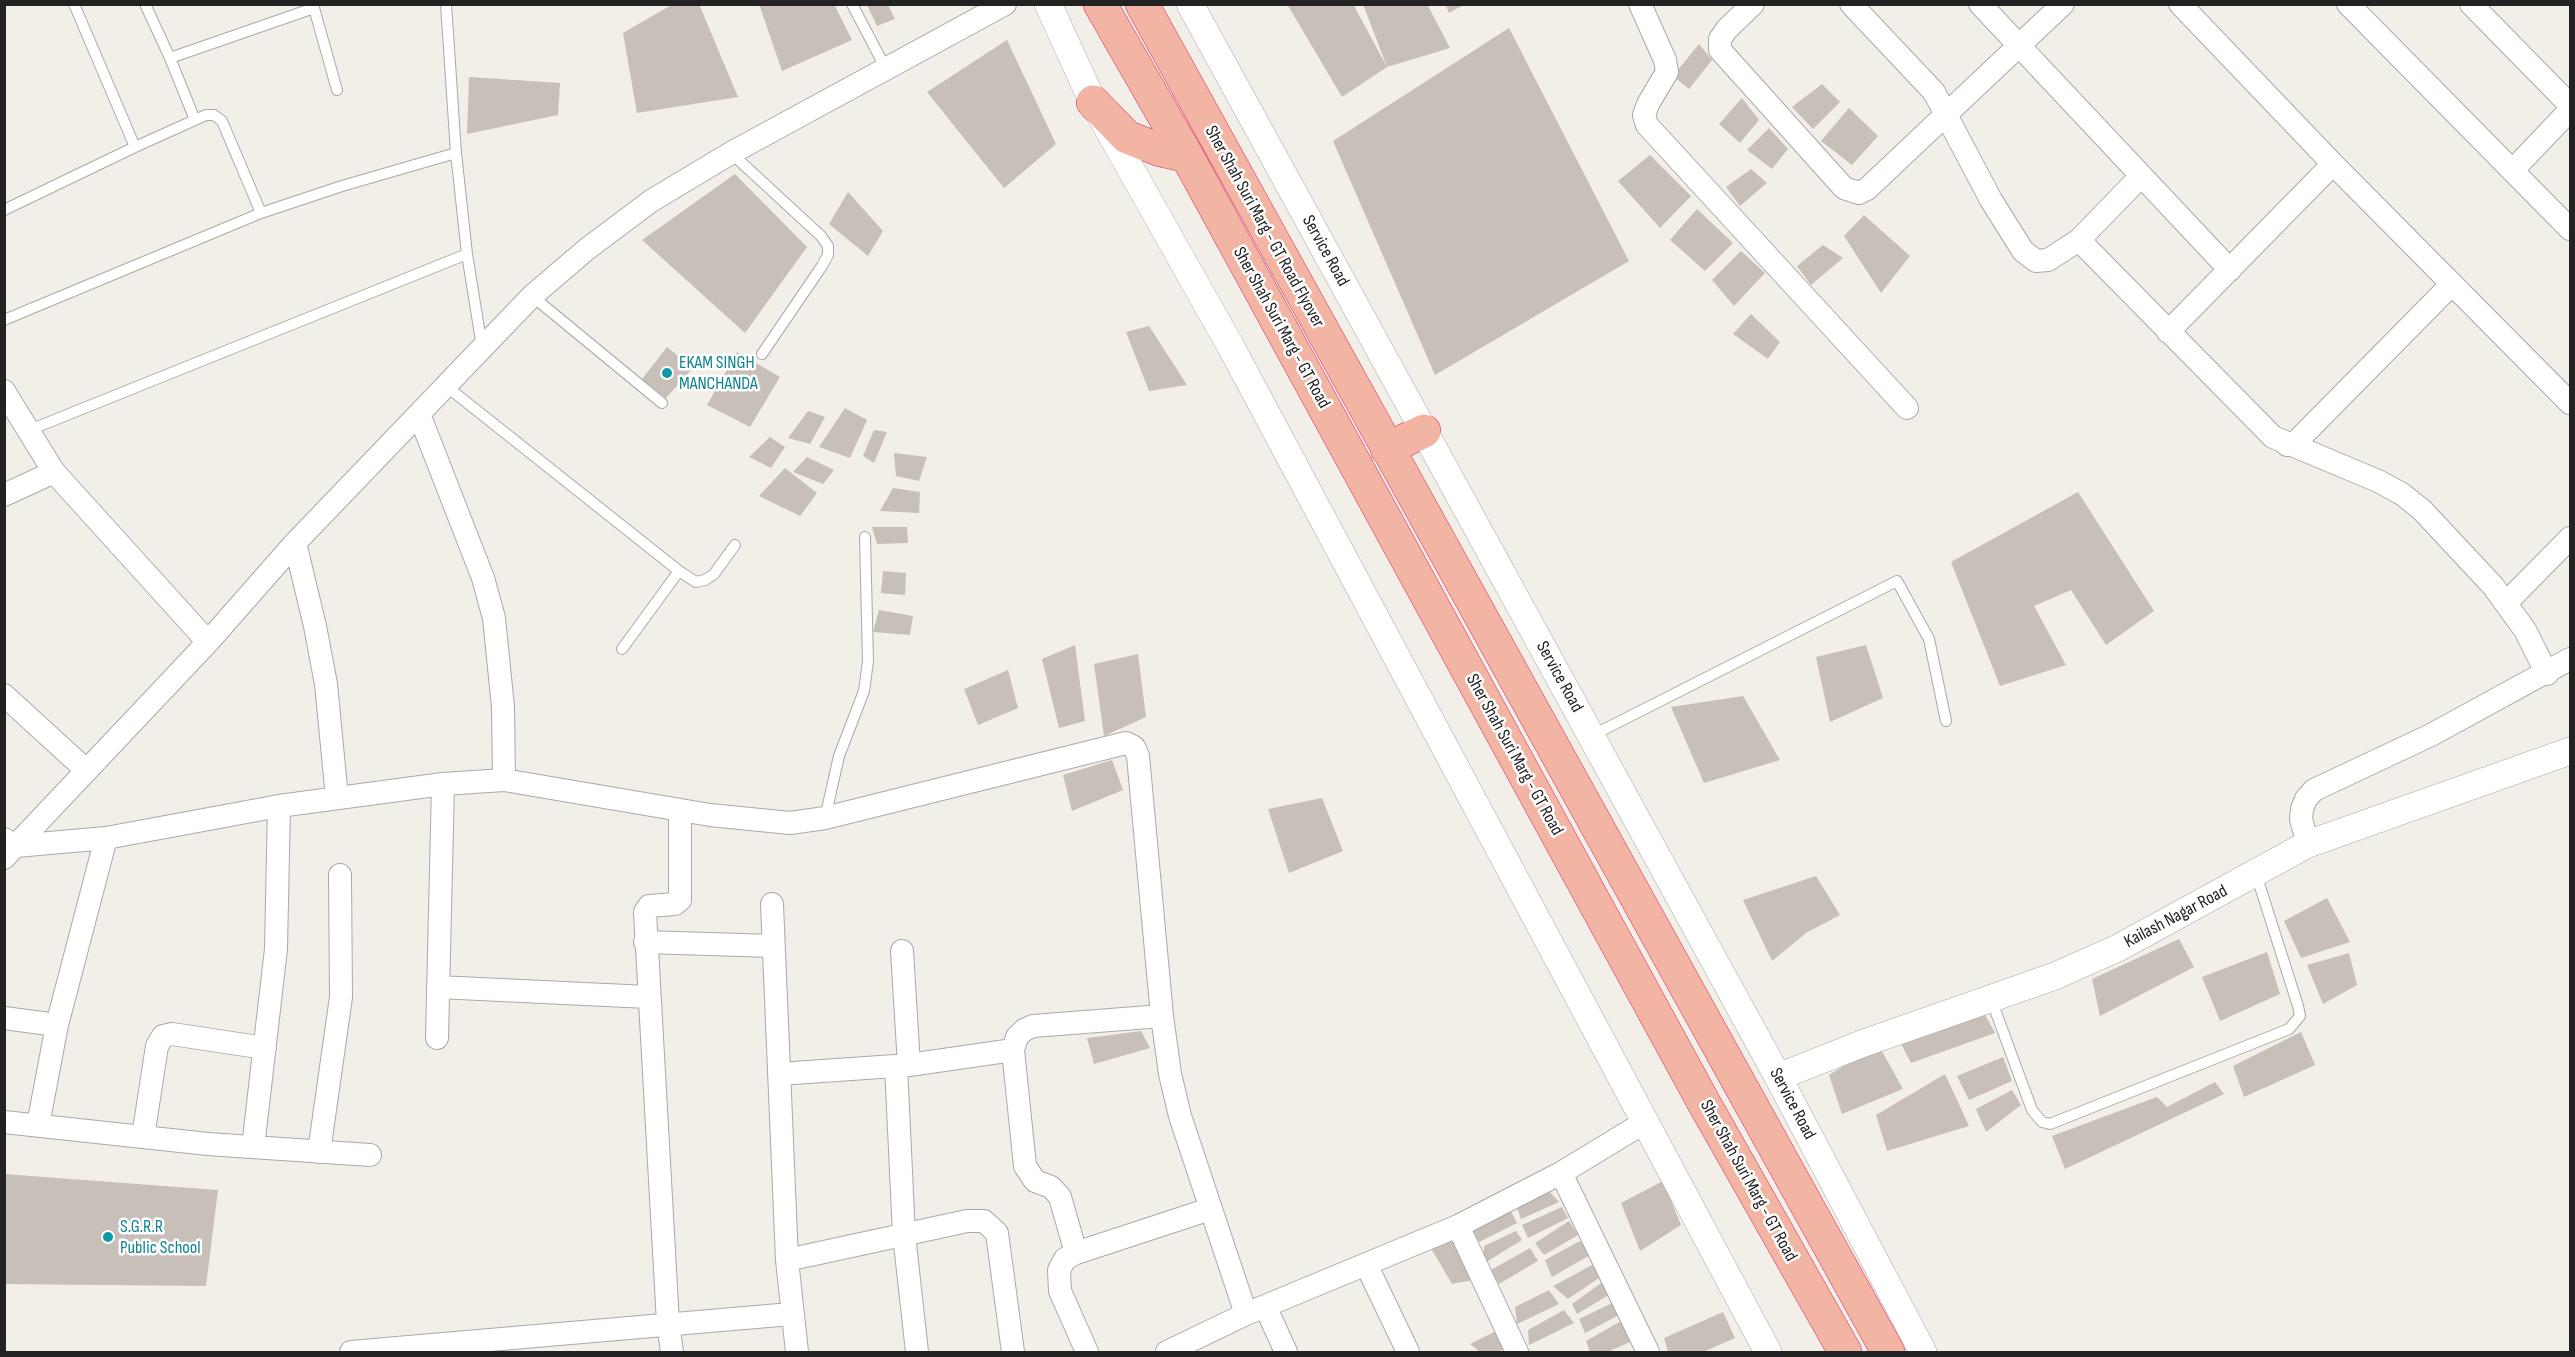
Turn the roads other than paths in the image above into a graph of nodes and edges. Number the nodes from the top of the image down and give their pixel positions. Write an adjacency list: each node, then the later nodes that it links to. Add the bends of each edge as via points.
1 (74, 4): 28 (lane)
2 (145, 4): 20 (lane)
3 (446, 4): 29 (lane)
4 (852, 4): 21 (lane)
5 (1005, 4): 21 (street)
6 (1048, 4): 23 (street)
7 (1100, 4): 31 (highway, Sher Shah Suri Marg - GT Road Flyover)
8 (1142, 4): 56 (highway, Sher Shah Suri Marg - GT Road Flyover)
9 (1190, 4): 54 (street, Service Road)
10 (1641, 4): 51 (street, via 1667,72 1648,104 1644,115 1647,125)
11 (1753, 4): 26 (street, via 1727,29 1720,39 1720,50 1851,192 1867,189)
12 (1851, 4): 26 (street, via 1913,67)
13 (1980, 4): 19 (street)
14 (2063, 4): 19 (street)
15 (2180, 4): 32 (street)
16 (2348, 4): 33 (street)
17 (2471, 4): 24 (street)
18 (313, 6): 20 (lane); 22 (lane)
19 (2019, 47): 26 (street); 34 (street)
20 (170, 58): 27 (lane)
21 (886, 69): 30 (street)
22 (337, 90)
23 (1093, 102): 31 (highway, via 1127,137); 102 (street, via 1231,347)
24 (2571, 105)
25 (2571, 110): 33 (street)
26 (1947, 114): 38 (street, via 2023,252 2036,261 2049,260)
27 (195, 120): 28 (lane); 36 (lane, via 214,115 222,121)
28 (135, 147): 35 (lane)
29 (456, 153): 36 (lane); 39 (lane)
30 (731, 153): 42 (street, via 651,201); 46 (lane, via 828,246 822,266)
31 (1187, 156): 132 (highway, Sher Shah Suri Marg - GT Road)
32 (2333, 164): 40 (street); 41 (street)
33 (2513, 170): 37 (street)
34 (2141, 176): 38 (street); 40 (street)
35 (4, 210)
36 (261, 213): 43 (lane)
37 (2571, 229)
38 (2079, 240): 44 (street)
39 (467, 254): 45 (lane); 53 (lane)
40 (2230, 270): 44 (street)
41 (2452, 284): 50 (street); 55 (street, via 2297,441)
42 (532, 296): 45 (street); 49 (lane)
43 (4, 320)
44 (2168, 332): 55 (street, via 2273,437)
45 (482, 347): 47 (street)
46 (762, 354)
47 (446, 386): 52 (street); 63 (lane)
48 (4, 391): 53 (street)
49 (662, 403)
50 (2571, 403)
51 (1907, 408)
52 (419, 414): 61 (street); 74 (street, via 483,578 494,618 503,706)
53 (27, 431): 57 (street)
54 (1424, 431): 56 (highway); 71 (street, Service Road)
55 (2287, 445): 64 (street, via 2402,494 2422,510)
56 (1387, 449): 133 (highway, Sher Shah Suri Marg - GT Road)
57 (54, 472): 58 (street); 65 (street)
58 (4, 495)
59 (865, 537): 79 (lane, via 868,661 864,691 839,756)
60 (2571, 538): 64 (street)
61 (295, 543): 65 (street); 76 (street, via 326,684)
62 (735, 545): 63 (lane, via 705,580 696,582)
63 (679, 571): 66 (lane)
64 (2506, 603): 68 (street)
65 (208, 642): 73 (street)
66 (621, 649)
67 (2571, 659): 68 (street)
68 (2547, 674): 81 (street, via 2314,790 2302,809)
69 (4, 695): 73 (street)
70 (1946, 722): 71 (lane, via 1929,639 1897,581)
71 (1591, 736): 100 (street, Service Road)
72 (2571, 751): 81 (street, Kailash Nagar Road)
73 (86, 770): 82 (street)
74 (504, 780): 75 (street); 78 (street)
75 (442, 784): 76 (street); 89 (street)
76 (337, 798): 77 (street)
77 (279, 806): 80 (street); 96 (street, via 276,949)
78 (680, 810): 79 (street, via 790,823); 86 (street, via 680,900 678,904 652,905 646,909)
79 (825, 818): 92 (street, via 1118,743 1134,747 1150,866)
80 (106, 838): 82 (street); 94 (street)
81 (2308, 844): 83 (street, Kailash Nagar Road)
82 (8, 848)
83 (2256, 873): 91 (street, Kailash Nagar Road, via 2118,948); 91 (lane, via 2298,1006 2300,1016 2289,1029 2050,1124 2042,1122 2032,1110)
84 (340, 875): 106 (street, via 340,997)
85 (772, 904): 87 (street)
86 (645, 942): 87 (street); 90 (street)
87 (773, 946): 99 (street)
88 (902, 951): 98 (street)
89 (438, 987): 90 (street); 95 (street)
90 (648, 997): 117 (street)
91 (1991, 999): 100 (street, Kailash Nagar Road)
92 (1162, 1016): 97 (street, via 1033,1026 1017,1037); 109 (street, via 1180,1116)
93 (4, 1018): 94 (street)
94 (57, 1025): 103 (street)
95 (437, 1038)
96 (265, 1048): 104 (street, via 164,1036 157,1046); 105 (street)
97 (1013, 1050): 98 (street); 112 (street, via 1025,1166 1035,1181 1051,1187 1060,1197)
98 (903, 1066): 99 (street); 111 (street)
99 (779, 1074): 113 (street)
100 (1778, 1077): 134 (street, Service Road)
101 (4, 1122): 103 (street)
102 (1646, 1122): 108 (street); 131 (street)
103 (38, 1125): 104 (street)
104 (143, 1137): 105 (street)
105 (253, 1147): 106 (street)
106 (319, 1152): 107 (street)
107 (370, 1155)
108 (1561, 1173): 110 (street); 130 (street)
109 (1210, 1209): 112 (street); 115 (street)
110 (1458, 1226): 114 (street); 129 (street)
111 (904, 1235): 113 (street); 123 (street); 124 (street, via 976,1220 993,1227 997,1233)
112 (1076, 1253): 125 (street, via 1065,1259 1058,1280)
113 (787, 1260): 116 (street)
114 (1366, 1264): 115 (street); 128 (street)
115 (1256, 1311): 118 (street); 127 (street)
116 (791, 1314): 117 (street); 122 (street)
117 (668, 1323): 119 (street); 121 (street)
118 (1197, 1346): 126 (street)
119 (437, 1349): 120 (street)
120 (351, 1353)
121 (672, 1353)
122 (797, 1353)
123 (917, 1353)
124 (1013, 1353)
125 (1087, 1353)
126 (1167, 1353)
127 (1286, 1353)
128 (1408, 1353)
129 (1517, 1353)
130 (1648, 1353)
131 (1768, 1353)
132 (1845, 1353)
133 (1888, 1353)
134 (1923, 1353)

